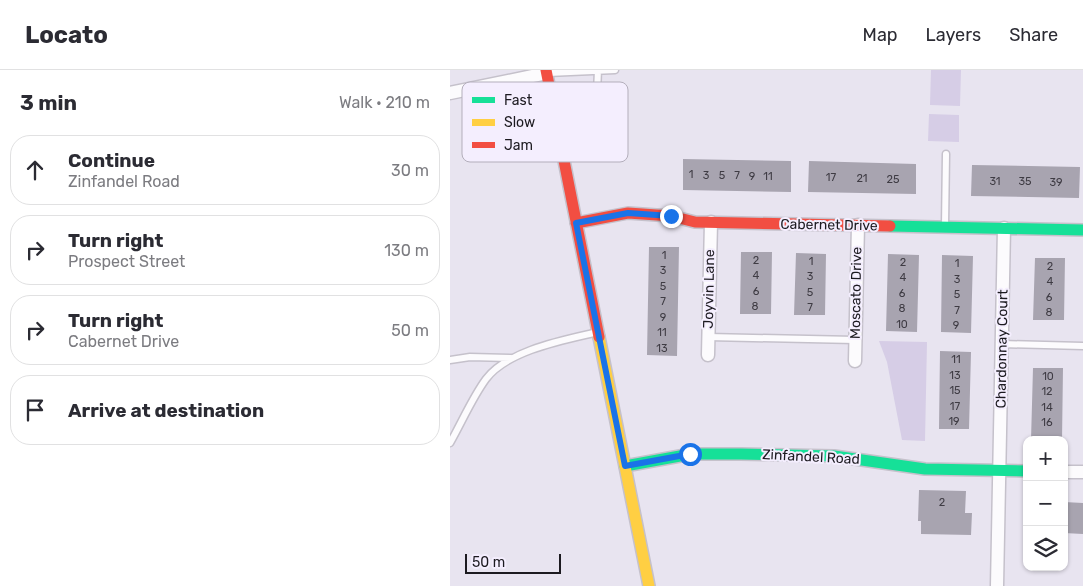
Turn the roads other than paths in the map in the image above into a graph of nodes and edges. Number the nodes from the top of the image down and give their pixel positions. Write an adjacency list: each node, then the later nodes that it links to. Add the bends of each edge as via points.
1 (615, 70): 3 (lane)
2 (546, 71): 3 (lane); 4 (street)
3 (598, 71)
4 (498, 82)
5 (946, 154): 10 (lane)
6 (564, 162): 8 (street)
7 (711, 222): 8 (street, Cabernet Drive, via 628,213); 9 (street, Cabernet Drive); 14 (street, Joyvin Lane)
8 (576, 223): 13 (street)
9 (858, 225): 10 (street, Cabernet Drive); 15 (street, Moscato Drive)
10 (945, 227): 11 (street, Cabernet Drive)
11 (1004, 228): 12 (street, Cabernet Drive); 16 (street, Chardonnay Court)
12 (1083, 230)
13 (598, 332): 19 (lane); 23 (street)
14 (708, 337): 15 (lane); 18 (street, Joyvin Lane)
15 (855, 340): 21 (street, Moscato Drive)
16 (1002, 344): 17 (lane); 24 (street, Chardonnay Court)
17 (1083, 346)
18 (708, 355)
19 (511, 358): 20 (lane); 22 (lane, via 487,378)
20 (450, 360)
21 (855, 361)
22 (450, 443)
23 (625, 466): 24 (street, Zinfandel Road, via 690,454 741,454 834,456 924,469); 28 (street)
24 (1000, 470): 25 (street, Zinfandel Road); 29 (street, Chardonnay Court)
25 (1023, 471)
26 (1068, 472): 27 (street)
27 (1083, 472)
28 (649, 586)
29 (997, 586)

